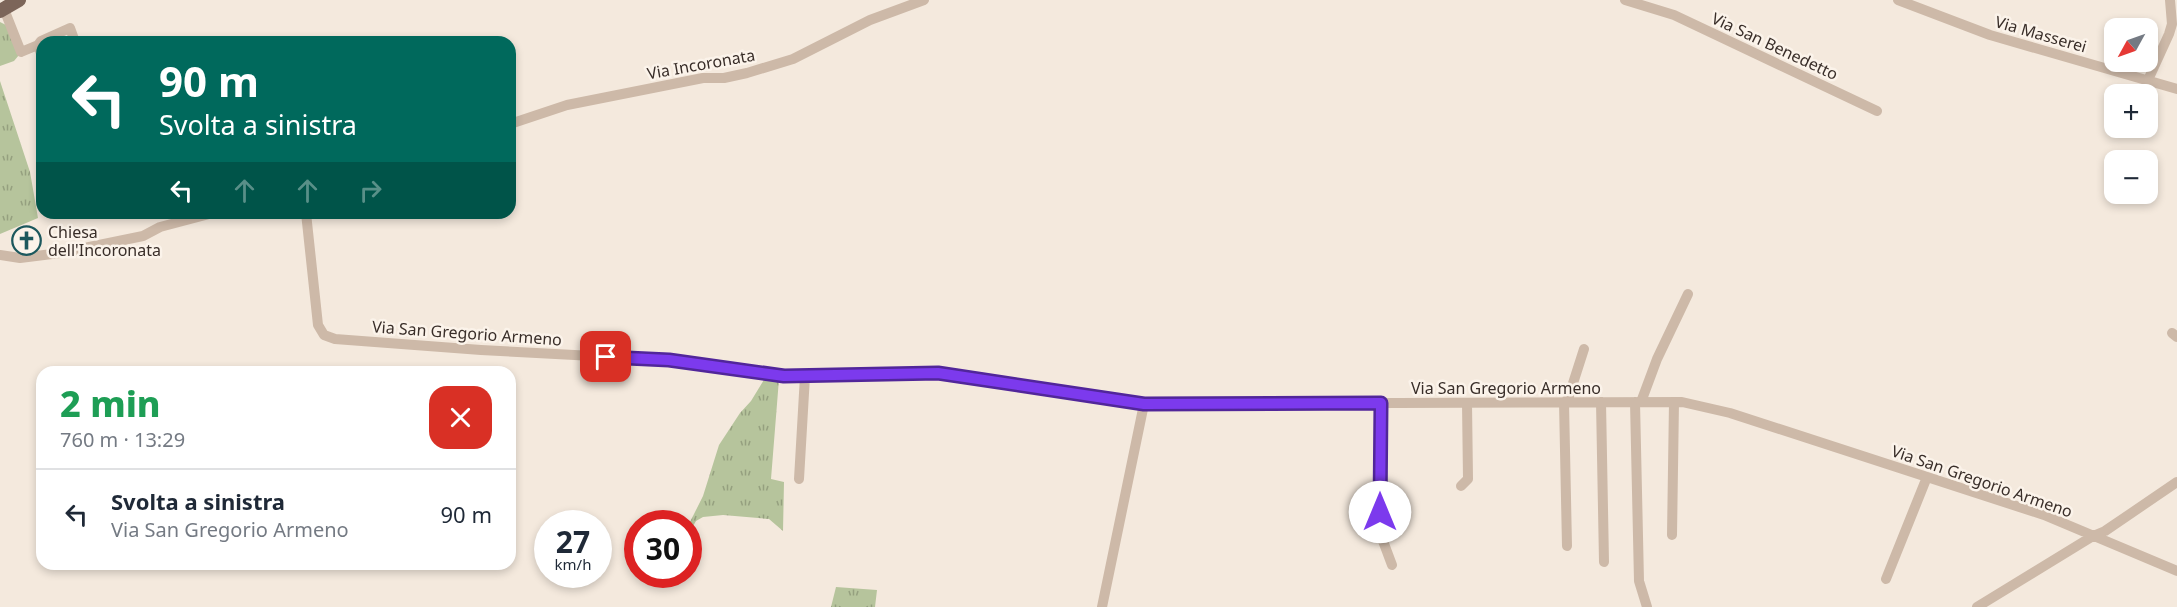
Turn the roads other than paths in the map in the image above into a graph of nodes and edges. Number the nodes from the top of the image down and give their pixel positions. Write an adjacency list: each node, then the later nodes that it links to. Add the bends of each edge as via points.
1 (924, 0): 12 (street, Via Incoronata, via 870,20 793,59 747,73 567,105)
2 (1625, 0): 11 (street, Via San Benedetto, via 1674,15)
3 (1898, 0): 9 (street, Via Masserei, via 1990,35)
4 (2170, 0): 9 (street, via 2172,24)
5 (8, 5): 8 (street, via 21,52)
6 (52, 36): 7 (street, via 70,28)
7 (73, 36)
8 (36, 51)
9 (2148, 80): 10 (street, Via Masserei)
10 (2177, 89)
11 (1877, 111)
12 (516, 122)
13 (190, 219): 15 (street, via 143,236 60,253 20,258)
14 (307, 219): 18 (street, Via San Gregorio Armeno, via 318,325 324,335 335,339 669,360)
15 (0, 255)
16 (1688, 294): 21 (street)
17 (1584, 349): 19 (street)
18 (805, 376): 25 (street, Via San Gregorio Armeno, via 938,373); 27 (street)
19 (1565, 402): 20 (street, Via San Gregorio Armeno); 24 (street, Via San Gregorio Armeno); 32 (street)
20 (1601, 402): 21 (street, Via San Gregorio Armeno); 33 (street)
21 (1638, 402): 22 (street, Via San Gregorio Armeno); 38 (street, via 1639,581)
22 (1674, 402): 26 (street, Via San Gregorio Armeno, via 1730,413); 30 (street)
23 (1381, 403): 24 (street, Via San Gregorio Armeno); 25 (street, Via San Gregorio Armeno); 34 (street, via 1380,533)
24 (1467, 403): 29 (street, via 1468,479)
25 (1144, 404): 37 (street)
26 (1927, 477): 31 (street, Via San Gregorio Armeno, via 2044,515); 36 (street)
27 (799, 479)
28 (2177, 482): 31 (street)
29 (1461, 486)
30 (1672, 535)
31 (2093, 536): 35 (street, Via San Gregorio Armeno); 39 (street)
32 (1567, 546)
33 (1604, 562)
34 (1392, 565)
35 (2177, 571)
36 (1886, 579)
37 (1102, 607)
38 (1647, 607)
39 (1977, 607)

